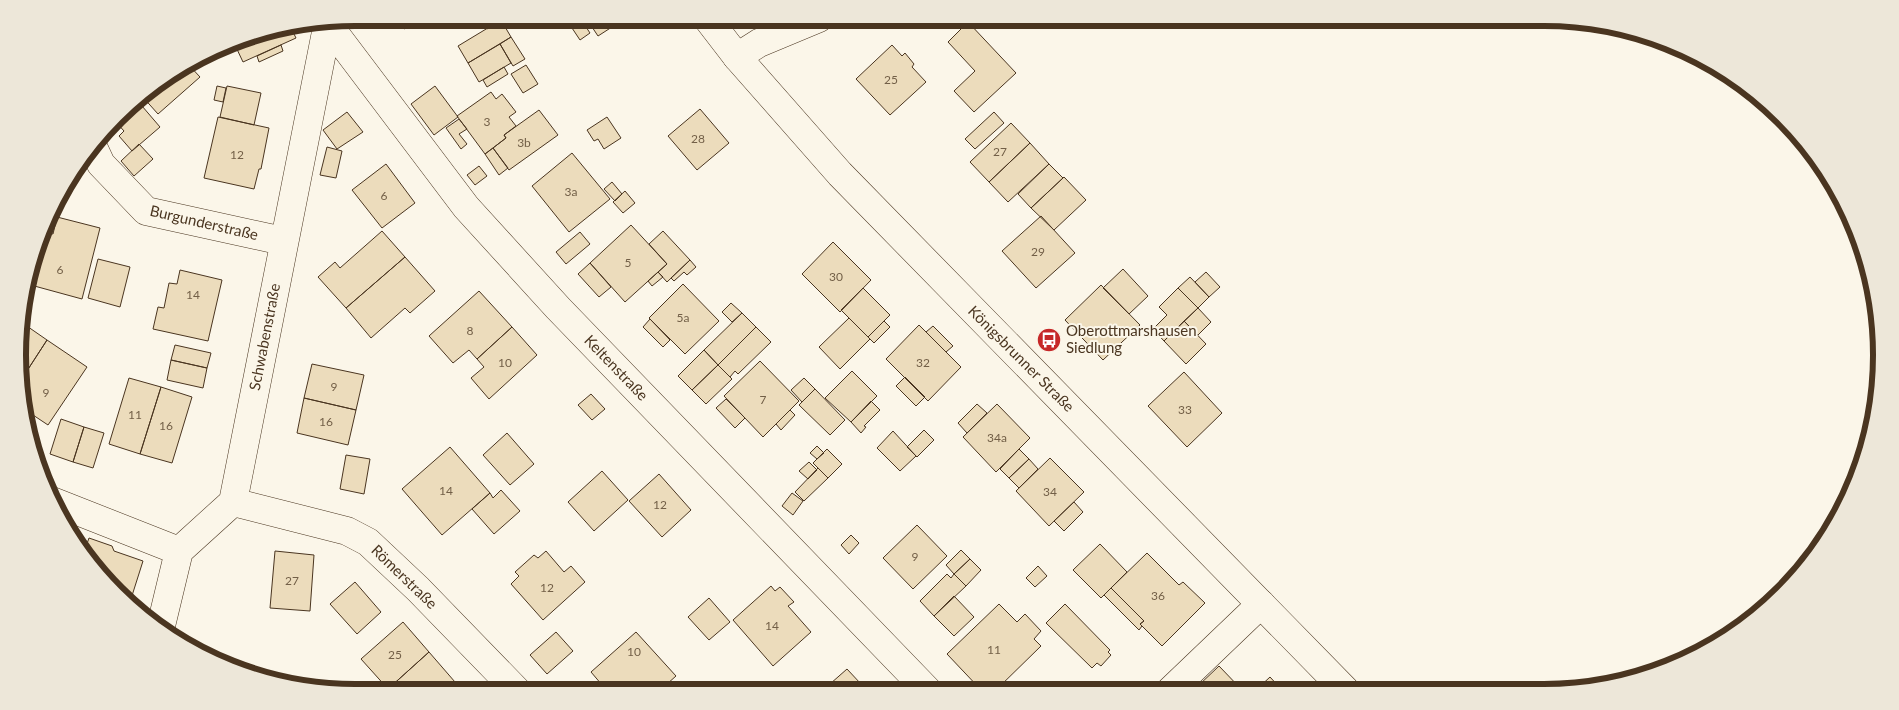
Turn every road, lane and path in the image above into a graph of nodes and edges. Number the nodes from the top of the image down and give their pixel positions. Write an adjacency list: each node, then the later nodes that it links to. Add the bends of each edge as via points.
1 (713, 26): 5 (street, Königsbrunner Straße)
2 (801, 26): 5 (street)
3 (331, 27): 14 (street, Keltenstraße, via 466,207 558,308)
4 (326, 28): 7 (street, Schwabenstraße)
5 (737, 57): 11 (street, Königsbrunner Straße, via 840,174)
6 (96, 153): 7 (street, Burgunderstraße, via 101,164 146,211)
7 (283, 241): 8 (street, Schwabenstraße)
8 (232, 502): 10 (street); 13 (street, Römerstraße, via 347,531 368,542)
9 (63, 505): 10 (street)
10 (179, 551): 12 (street)
11 (1261, 604): 15 (street); 16 (street, Königsbrunner Straße)
12 (162, 621)
13 (510, 684)
14 (921, 684)
15 (1177, 684)
16 (1339, 684)

